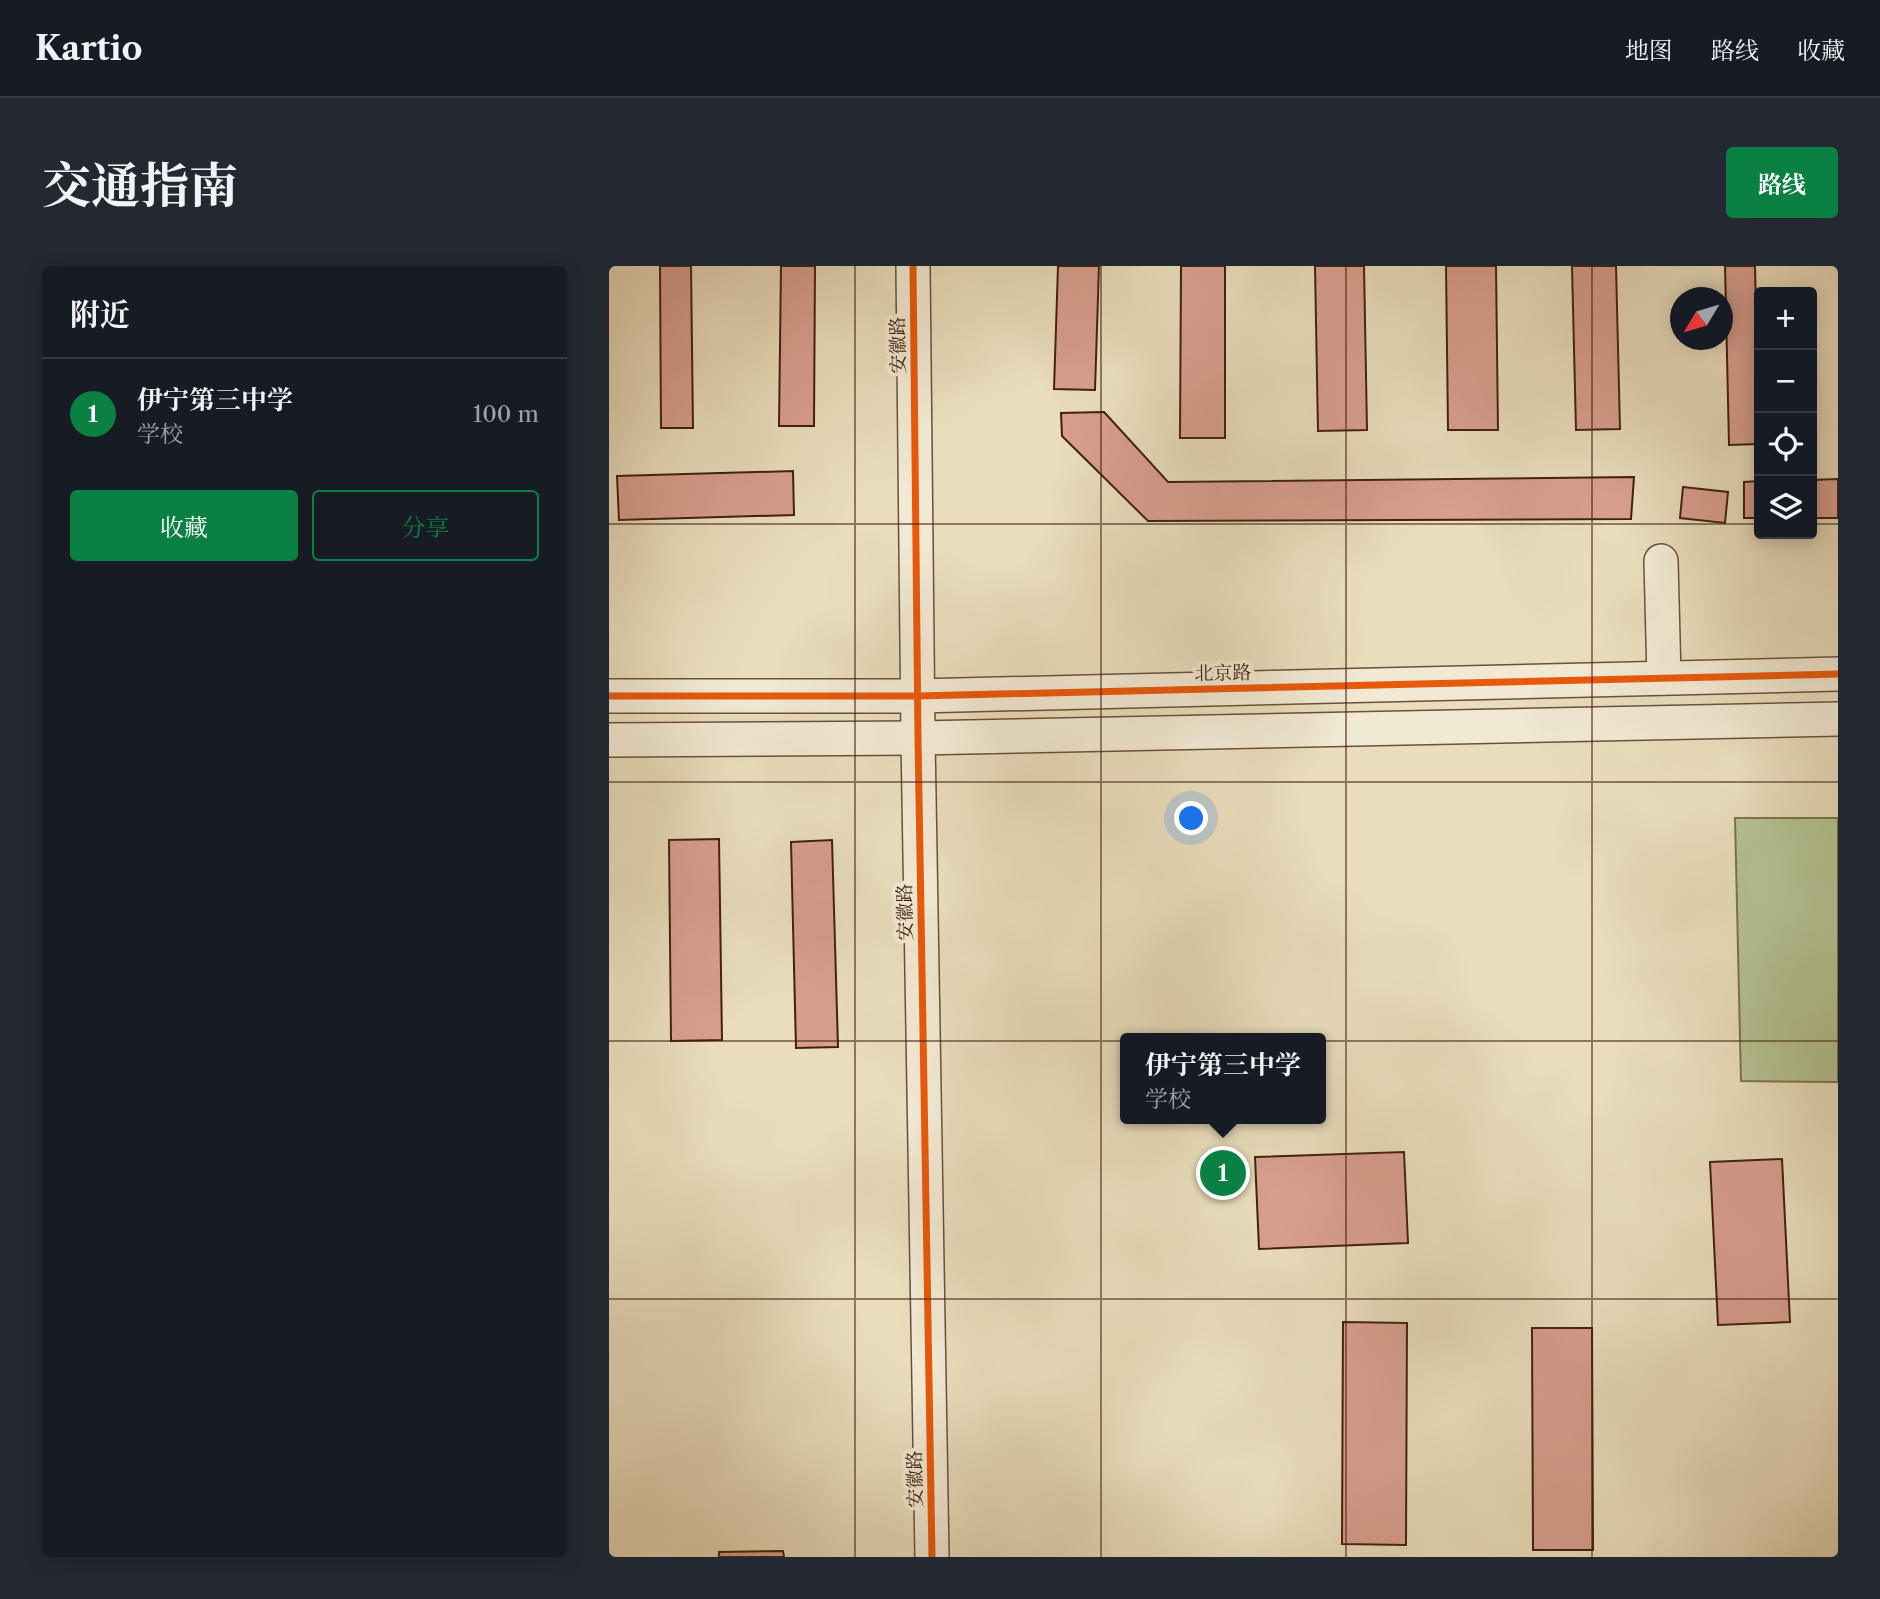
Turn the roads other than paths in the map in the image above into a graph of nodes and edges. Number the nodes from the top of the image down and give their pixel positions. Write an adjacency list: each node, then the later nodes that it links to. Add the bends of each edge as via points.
1 (913, 266): 6 (street, 安徽路)
2 (1661, 561): 4 (street)
3 (1838, 674): 4 (street, 北京路)
4 (1664, 678): 6 (street, 北京路)
5 (609, 696): 6 (street, 北京路)
6 (917, 696): 8 (street, 安徽路)
7 (1838, 719): 8 (street)
8 (918, 738): 9 (street); 10 (street, 安徽路)
9 (609, 740)
10 (932, 1557)

